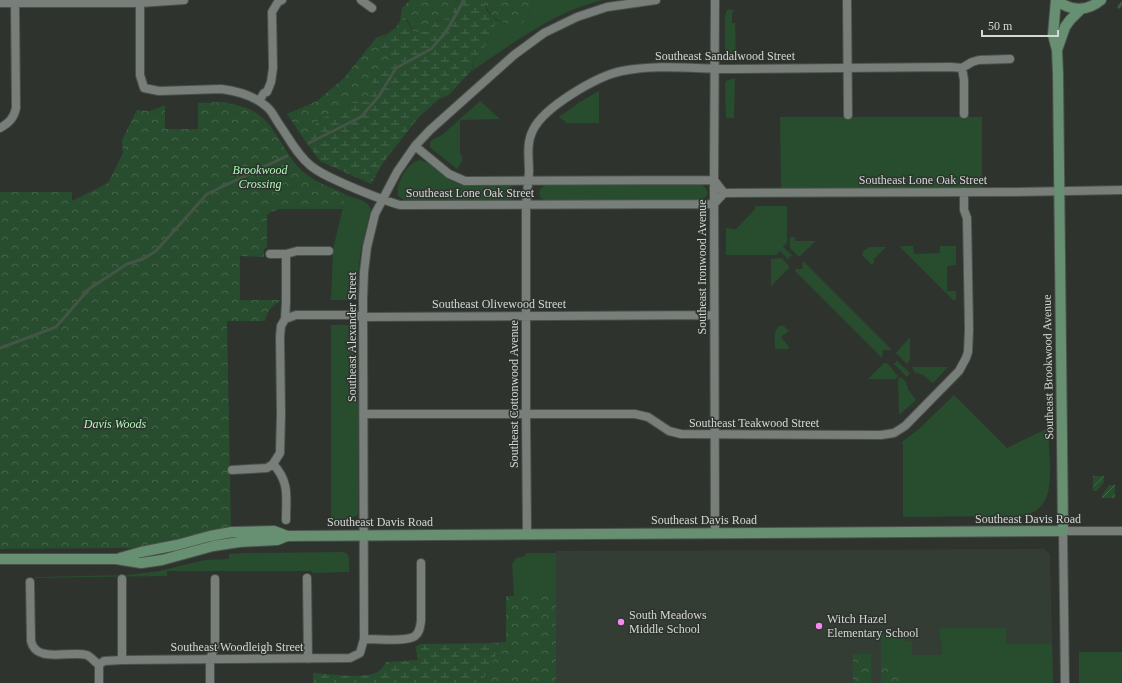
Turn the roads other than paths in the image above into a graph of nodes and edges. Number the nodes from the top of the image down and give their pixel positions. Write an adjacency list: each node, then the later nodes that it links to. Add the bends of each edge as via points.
1 (184, 0): 11 (street)
2 (361, 0): 12 (street)
3 (656, 0): 23 (street, Southeast Alexander Street, via 607,6 577,16 544,33 514,56)
4 (715, 0): 18 (street, Southeast Ironwood Avenue)
5 (847, 0): 16 (street)
6 (1056, 0): 13 (street, via 1062,5); 14 (street, Southeast Brookwood Avenue, via 1053,35)
7 (1101, 0): 13 (street)
8 (278, 1): 19 (street, via 271,19 271,82)
9 (0, 3): 10 (street)
10 (15, 3): 11 (street); 22 (street, via 16,108 12,118)
11 (140, 3): 19 (street, Southeast Lone Oak Street, via 140,75 144,88 159,91 221,89 241,93)
12 (372, 8)
13 (1081, 9): 14 (street, Southeast Brookwood Avenue, via 1065,27)
14 (1057, 50): 27 (street, Southeast Brookwood Avenue)
15 (1010, 59): 17 (street, Southeast Sandalwood Street, via 979,60)
16 (848, 68): 17 (street, Southeast Sandalwood Street); 18 (street, Southeast Sandalwood Street); 21 (street)
17 (962, 68): 20 (street)
18 (715, 69): 24 (street, Southeast Sandalwood Street, via 648,68 620,71 572,93 548,112 533,129 529,140); 25 (street, Southeast Ironwood Avenue)
19 (259, 101): 30 (street, Southeast Lone Oak Street, via 272,112 295,148 311,166 326,176)
20 (964, 114)
21 (848, 115)
22 (4, 126)
23 (415, 146): 24 (street, Southeast Lone Oak Street, via 449,174 465,181); 30 (street, Southeast Alexander Street)
24 (528, 180): 25 (street, Southeast Lone Oak Street); 32 (street, Southeast Sandalwood Street)
25 (714, 180): 29 (street); 31 (street, Southeast Ironwood Avenue)
26 (1122, 190): 27 (street, Southeast Lone Oak Street)
27 (1060, 191): 28 (street, Southeast Lone Oak Street); 46 (street, Southeast Brookwood Avenue)
28 (964, 192): 29 (street, Southeast Lone Oak Street); 42 (street, Southeast Teakwood Street, via 964,210 967,218 968,352 959,371 905,426 894,433 881,436)
29 (724, 193): 31 (street)
30 (382, 200): 32 (street, Southeast Lone Oak Street, via 400,205); 38 (street, Southeast Alexander Street, via 375,214 367,247)
31 (714, 204): 32 (street, Southeast Lone Oak Street); 36 (street, Southeast Ironwood Avenue)
32 (526, 205): 37 (street, Southeast Cottonwood Avenue)
33 (329, 252): 35 (street)
34 (270, 254): 35 (street)
35 (286, 254): 39 (street)
36 (714, 315): 37 (street, Southeast Olivewood Street); 42 (street, Southeast Ironwood Avenue)
37 (526, 316): 38 (street, Southeast Olivewood Street); 41 (street, Southeast Cottonwood Avenue)
38 (363, 317): 39 (street, Southeast Olivewood Street, via 296,315); 40 (street, Southeast Alexander Street)
39 (285, 319): 43 (street, via 280,337 281,446)
40 (364, 414): 41 (street, Southeast Teakwood Street); 50 (street, Southeast Alexander Street)
41 (526, 414): 42 (street, Southeast Teakwood Street, via 635,414 648,417 669,431); 48 (street, Southeast Cottonwood Avenue)
42 (714, 435): 49 (street, Southeast Ironwood Avenue)
43 (273, 464): 44 (street, via 267,468); 45 (street, via 280,472 286,487)
44 (232, 470)
45 (286, 520)
46 (1063, 532): 47 (street, Southeast Davis Road); 49 (street, Southeast Davis Road); 64 (street, Southeast Brookwood Avenue)
47 (1122, 532)
48 (527, 534): 49 (street, Southeast Davis Road); 50 (street, Southeast Davis Road)
49 (715, 534)
50 (364, 535): 51 (street, Southeast Davis Road, via 287,536 277,540 238,542 141,563 116,559); 57 (street, Southeast Alexander Street)
51 (0, 560)
52 (421, 563): 57 (street, via 421,621 417,635 408,639)
53 (215, 578): 58 (street, via 215,646)
54 (307, 578): 59 (street)
55 (122, 579): 60 (street)
56 (30, 582): 61 (street, via 30,641 35,650 43,654 88,655)
57 (364, 639): 59 (street, Southeast Woodleigh Street, via 362,651 353,657)
58 (210, 659): 59 (street, Southeast Woodleigh Street); 60 (street, Southeast Woodleigh Street); 63 (street)
59 (308, 659)
60 (122, 660): 61 (street, Southeast Woodleigh Street, via 104,661)
61 (99, 665): 62 (street)
62 (99, 683)
63 (210, 683)
64 (1065, 683)

